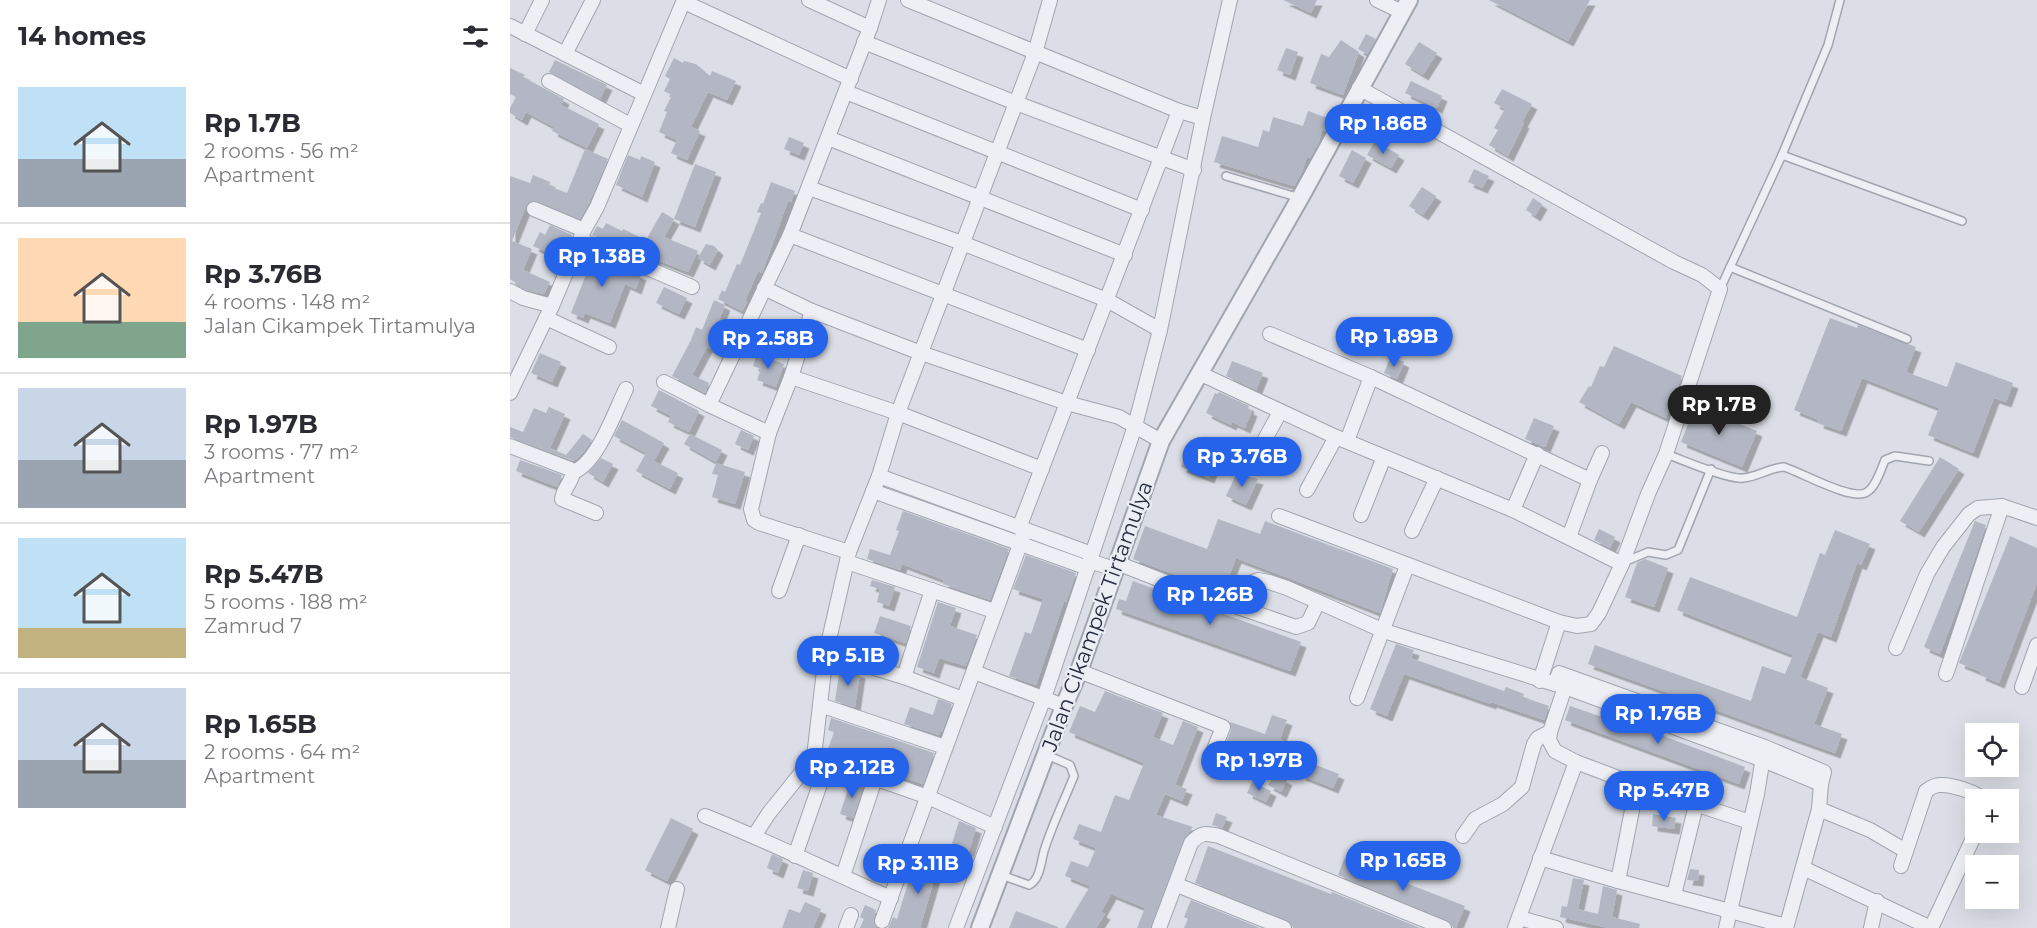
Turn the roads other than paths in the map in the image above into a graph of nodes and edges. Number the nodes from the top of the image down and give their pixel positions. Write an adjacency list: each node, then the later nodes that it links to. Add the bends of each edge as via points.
1 (542, 0): 14 (street)
2 (593, 0): 17 (street)
3 (809, 0): 13 (street)
4 (879, 0): 13 (street)
5 (908, 0): 16 (street)
6 (1050, 0): 16 (street)
7 (1230, 0): 24 (street)
8 (1377, 0): 11 (street)
9 (1840, 0): 28 (lane, via 1828,45)
10 (684, 1): 19 (street); 21 (street)
11 (1406, 6): 20 (street, Jalan Cikampek Tirtamulya)
12 (510, 26): 14 (street)
13 (870, 28): 15 (street)
14 (525, 34): 17 (street)
15 (864, 42): 19 (street); 22 (street)
16 (1035, 53): 22 (street); 23 (street)
17 (565, 54): 21 (street)
18 (549, 81): 25 (street)
19 (848, 85): 26 (street); 27 (street)
20 (1359, 88): 34 (street, Jalan Cikampek Tirtamulya); 45 (street, via 1702,275)
21 (644, 94): 25 (street)
22 (1016, 103): 27 (street); 29 (street)
23 (1179, 111): 24 (street); 29 (street)
24 (1203, 118): 30 (street)
25 (630, 125): 38 (street)
26 (828, 138): 32 (street); 33 (street)
27 (996, 153): 33 (street); 36 (street)
28 (1782, 155): 37 (lane); 42 (lane)
29 (1161, 158): 30 (street); 36 (street)
30 (1194, 170): 51 (street)
31 (1226, 176): 34 (lane)
32 (809, 188): 39 (street); 40 (street)
33 (980, 196): 40 (street); 41 (street)
34 (1300, 198): 57 (street, Jalan Cikampek Tirtamulya)
35 (534, 209): 38 (street)
36 (1142, 210): 41 (street)
37 (1962, 221)
38 (582, 235): 43 (street); 50 (street)
39 (790, 235): 44 (street); 47 (street)
40 (962, 243): 47 (street); 48 (street)
41 (1125, 255): 48 (street)
42 (1730, 267): 45 (lane); 53 (lane)
43 (692, 287)
44 (764, 288): 49 (street); 64 (street)
45 (1720, 289): 74 (street)
46 (510, 291): 50 (street)
47 (944, 296): 55 (street); 56 (street)
48 (1107, 300): 51 (street); 55 (street)
49 (812, 311): 56 (street); 58 (street)
50 (549, 312): 54 (street); 62 (street)
51 (1161, 330): 67 (street)
52 (1270, 334): 59 (street)
53 (1907, 339)
54 (609, 347)
55 (1088, 350): 63 (street)
56 (921, 353): 63 (street); 66 (street)
57 (1199, 373): 65 (street); 70 (street, Jalan Cikampek Tirtamulya)
58 (791, 377): 66 (street); 68 (street)
59 (1371, 377): 69 (street); 73 (street)
60 (664, 382): 64 (street)
61 (626, 389): 80 (street, via 600,444 584,466)
62 (510, 393)
63 (1067, 403): 67 (street, via 1111,414); 78 (street)
64 (709, 405): 68 (street)
65 (1280, 412): 69 (street); 77 (street)
66 (898, 413): 78 (street); 81 (street)
67 (1135, 426): 70 (street); 97 (street)
68 (769, 433): 94 (street, via 752,515 759,523)
69 (1341, 439): 75 (street); 84 (street)
70 (1161, 441): 99 (street, Jalan Cikampek Tirtamulya)
71 (510, 446): 80 (street)
72 (1602, 453): 83 (street)
73 (1537, 454): 83 (street); 87 (street)
74 (1666, 454): 79 (lane); 98 (street)
75 (1384, 457): 82 (street); 89 (street)
76 (1929, 461): 79 (lane, via 1895,456 1886,460 1868,492 1859,494 1784,467 1740,479)
77 (1249, 468)
78 (1042, 469): 93 (street)
79 (1711, 470): 98 (lane, via 1678,550 1666,555 1648,552)
80 (573, 472): 88 (street, via 562,499)
81 (879, 476): 85 (street); 93 (street)
82 (1437, 478): 87 (street); 92 (street)
83 (1590, 480): 95 (street)
84 (1307, 490)
85 (873, 491): 93 (street); 96 (street)
86 (2002, 506): 91 (street); 109 (street, via 1978,508 1969,514 1944,547); 113 (street)
87 (1513, 510): 95 (street)
88 (596, 513)
89 (1361, 515)
90 (1279, 516): 100 (street)
91 (2037, 518)
92 (1412, 531)
93 (1021, 534): 97 (street); 105 (street)
94 (799, 536): 96 (street); 102 (street)
95 (1569, 537): 98 (street)
96 (848, 557): 101 (street); 110 (street)
97 (1090, 561): 99 (street); 118 (street)
98 (1622, 564): 106 (street, via 1591,624)
99 (1115, 566): 104 (street); 111 (street, Jalan Cikampek Tirtamulya)
100 (1407, 566): 106 (street); 107 (street)
101 (932, 590): 105 (street); 114 (street)
102 (779, 591)
103 (1318, 602): 104 (street, via 1258,580 1248,584); 104 (street, via 1308,623 1296,627); 107 (street)
104 (1232, 605)
105 (994, 611): 112 (street)
106 (1558, 622): 115 (street)
107 (1384, 631): 115 (street); 119 (street)
108 (2037, 645): 117 (street)
109 (1896, 648)
110 (826, 653): 114 (street); 121 (street)
111 (1079, 671): 122 (street, Jalan Cikampek Tirtamulya); 129 (street, via 1223,727)
112 (974, 672): 118 (street); 120 (street)
113 (1946, 674)
114 (904, 677): 120 (street)
115 (1540, 681): 116 (street)
116 (1560, 686): 123 (street); 125 (street)
117 (2022, 687)
118 (1044, 698): 122 (street); 139 (street)
119 (1357, 698)
120 (963, 699): 124 (street)
121 (819, 705): 124 (street); 127 (street)
122 (1064, 706): 126 (street, Jalan Cikampek Tirtamulya)
123 (1550, 732): 130 (street, via 1549,740 1555,751); 141 (street, via 1534,744 1522,787 1503,804 1475,819)
124 (945, 747): 134 (street)
125 (1764, 753): 136 (street, via 1821,784); 138 (street)
126 (1047, 755): 148 (street, Jalan Cikampek Tirtamulya); 148 (lane, via 1070,765 1074,776 1037,875 1029,885)
127 (814, 757): 128 (street); 140 (street)
128 (828, 761): 131 (street); 144 (street)
129 (1209, 762)
130 (1576, 762): 132 (street); 145 (street)
131 (875, 779): 134 (street); 149 (street)
132 (1637, 785): 135 (street); 150 (street)
133 (1965, 790): 143 (street, via 1941,784 1926,791)
134 (928, 797): 139 (street); 154 (street)
135 (1696, 804): 138 (street); 153 (street)
136 (1819, 809): 143 (street, via 1870,830); 147 (street)
137 (705, 816): 140 (street)
138 (1750, 822): 156 (street)
139 (995, 827): 163 (street)
140 (754, 836): 144 (street)
141 (1463, 836)
142 (1971, 843): 171 (street)
143 (1906, 851): 146 (street)
144 (795, 856): 149 (street)
145 (1540, 858): 150 (street); 159 (street)
146 (1901, 866)
147 (1803, 868): 155 (street); 160 (street)
148 (1000, 874): 164 (street, Jalan Cikampek Tirtamulya)
149 (843, 876): 154 (street)
150 (1618, 881): 153 (street)
151 (1176, 885): 165 (street); 166 (street); 167 (street, via 1191,843 1203,833 1219,836)
152 (677, 890): 161 (street)
153 (1674, 895): 156 (street)
154 (891, 898): 158 (street)
155 (1877, 901): 170 (street); 171 (street)
156 (1730, 910): 160 (street); 169 (street)
157 (851, 915): 162 (street)
158 (882, 921)
159 (1517, 923): 168 (street)
160 (1786, 927)
161 (668, 928)
162 (846, 928)
163 (956, 928)
164 (980, 928)
165 (1159, 928)
166 (1284, 928)
167 (1444, 928)
168 (1556, 928)
169 (1726, 928)
170 (1870, 928)
171 (1931, 928)

